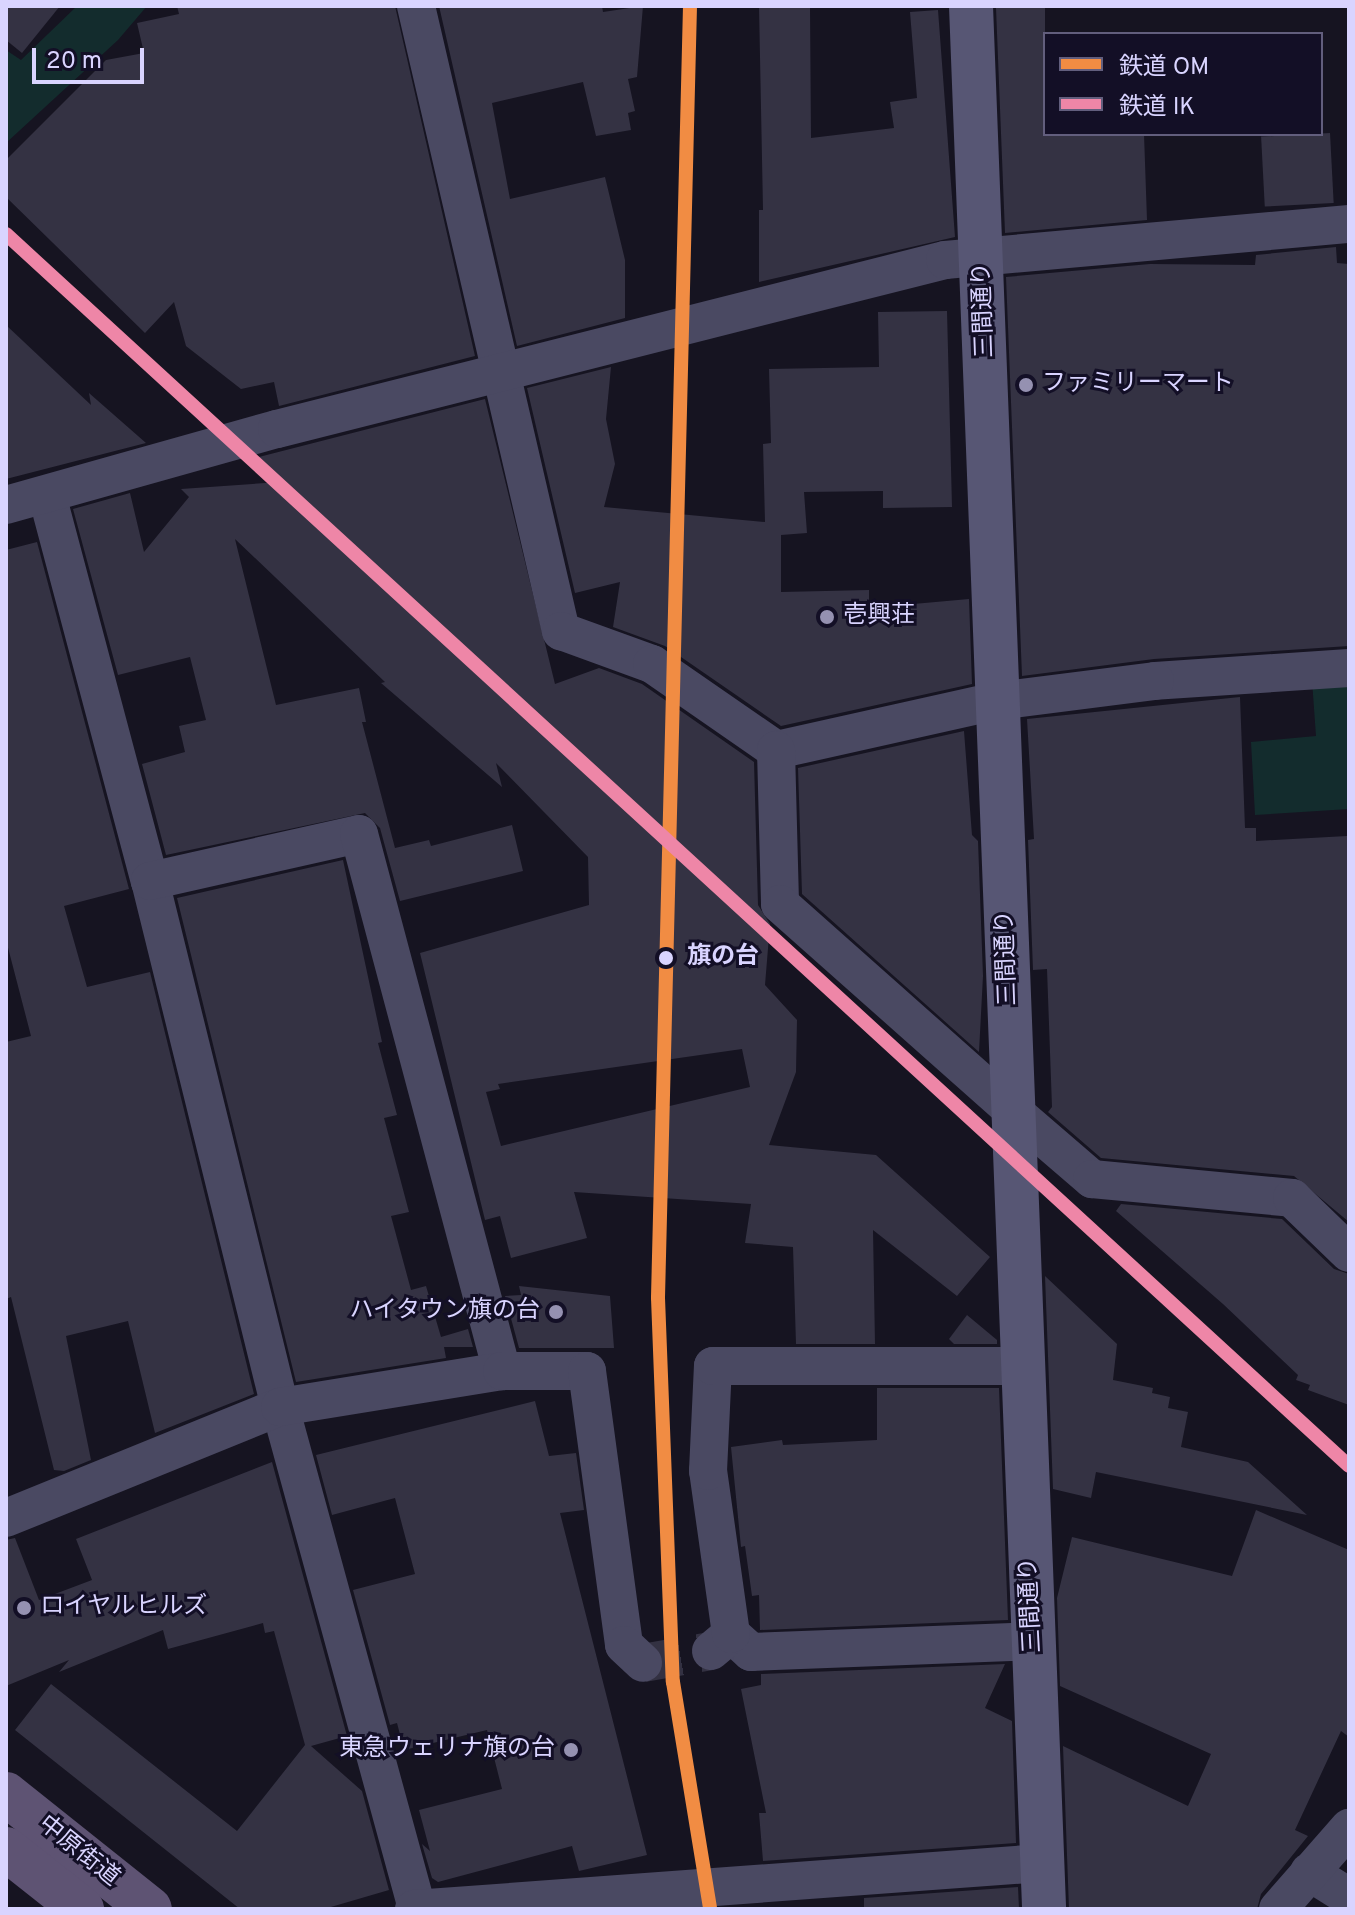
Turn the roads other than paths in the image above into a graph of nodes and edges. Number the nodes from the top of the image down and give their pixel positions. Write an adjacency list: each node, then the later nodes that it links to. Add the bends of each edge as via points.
1 (416, 6): 5 (street)
2 (971, 6): 4 (street, 三間通り)
3 (1349, 224): 4 (street)
4 (983, 253): 5 (street); 9 (street, 三間通り)
5 (504, 372): 6 (street); 10 (street, via 561,631 652,664)
6 (47, 495): 7 (street); 11 (street)
7 (6, 505)
8 (1349, 668): 9 (street, via 1155,681)
9 (996, 701): 10 (street); 12 (street, 三間通り)
10 (776, 750): 12 (street, via 780,904)
11 (150, 881): 15 (street, via 359,834); 16 (street)
12 (1014, 1112): 13 (street, via 1092,1179 1292,1198); 14 (street, 三間通り)
13 (1349, 1253)
14 (1022, 1366): 18 (street, 三間通り); 18 (street, via 713,1366 708,1471 721,1642 751,1652)
15 (502, 1371): 16 (street); 19 (street, via 587,1371 624,1645)
16 (280, 1407): 17 (street); 28 (street)
17 (6, 1518)
18 (1034, 1641): 23 (street, 三間通り)
19 (643, 1663)
20 (6, 1794): 27 (main road, 中原街道)
21 (1349, 1828): 24 (street)
22 (6, 1849): 26 (main road, 中原街道)
23 (1042, 1863): 28 (street); 29 (street, 三間通り)
24 (1309, 1872): 25 (street); 30 (street)
25 (1349, 1897)
26 (82, 1909)
27 (150, 1909)
28 (415, 1909)
29 (1044, 1909)
30 (1278, 1909)

